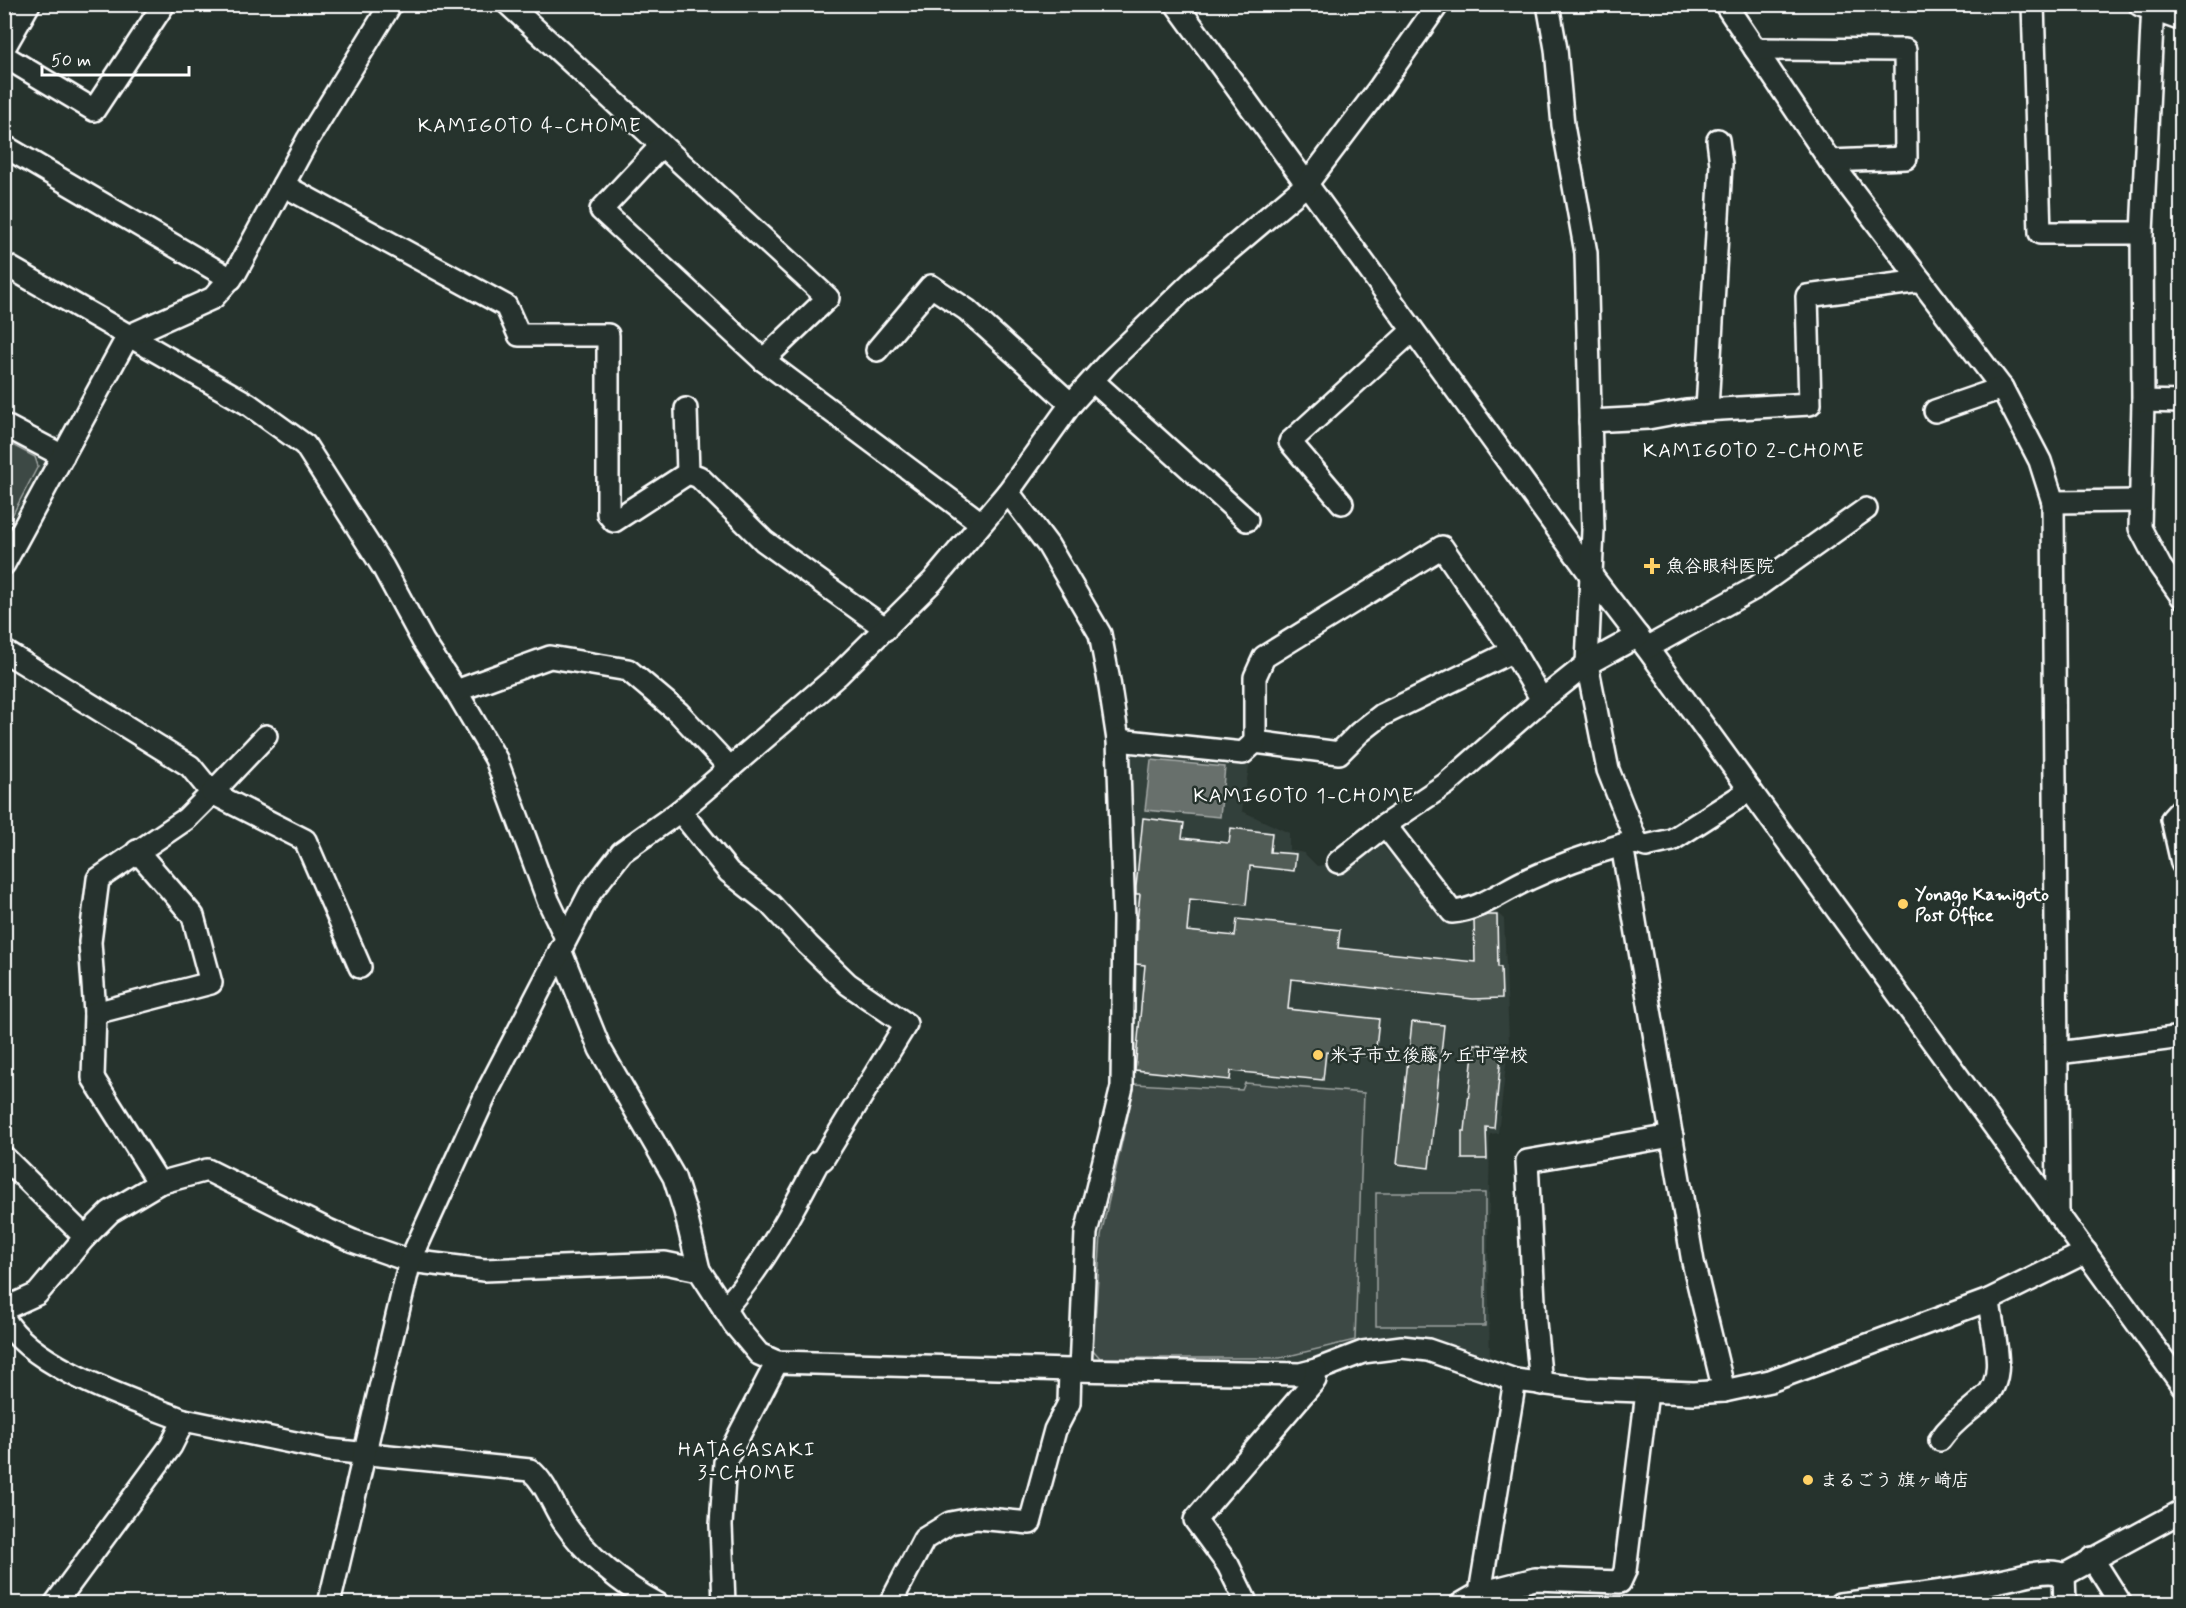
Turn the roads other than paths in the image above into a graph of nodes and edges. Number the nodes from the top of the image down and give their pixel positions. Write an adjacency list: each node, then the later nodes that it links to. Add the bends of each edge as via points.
1 (164, 4): 14 (street, via 94,110)
2 (391, 4): 19 (street)
3 (508, 4): 17 (street)
4 (1176, 4): 20 (street)
5 (1438, 4): 20 (street)
6 (1548, 4): 37 (street, via 1563,125 1586,253)
7 (1725, 4): 13 (street)
8 (2033, 4): 21 (street, via 2040,232)
9 (2149, 6): 11 (street); 21 (street)
10 (18, 11): 12 (street)
11 (2181, 20)
12 (4, 48)
13 (1755, 50): 18 (street); 18 (street, via 1905,50 1906,158)
14 (4, 56)
15 (1718, 141): 35 (street, via 1721,164)
16 (4, 146): 23 (street)
17 (661, 146): 28 (street, via 601,210); 28 (street, via 828,298)
18 (1830, 161): 24 (street)
19 (284, 185): 23 (street); 40 (street, via 506,306 519,335 608,335 608,514 614,520)
20 (1306, 185): 25 (street); 29 (street, via 1195,279)
21 (2142, 233): 31 (street)
22 (4, 264): 26 (street)
23 (231, 279): 26 (street, via 213,298)
24 (1921, 281): 30 (street); 35 (street, via 1807,296 1810,404)
25 (1412, 331): 44 (street, via 1290,442); 49 (street)
26 (128, 336): 39 (street); 56 (street, via 248,404 305,445)
27 (877, 350): 33 (street, via 931,286 967,310)
28 (763, 360): 47 (street)
29 (1093, 381): 33 (street); 46 (street)
30 (2002, 388): 36 (street); 43 (street, via 2040,461)
31 (2143, 401): 32 (street); 42 (street)
32 (2181, 402)
33 (1071, 404): 41 (street)
34 (686, 409): 40 (street)
35 (1707, 409): 37 (street)
36 (1935, 411)
37 (1590, 421): 49 (street)
38 (4, 425): 39 (street)
39 (63, 456): 48 (street)
40 (688, 473): 51 (street, via 699,477 765,541)
41 (1008, 492): 47 (street); 59 (street, via 1048,545 1100,634)
42 (2140, 501): 43 (street); 50 (street, via 2140,528)
43 (2053, 502): 75 (street)
44 (1342, 503)
45 (1866, 508): 52 (street, via 1755,588)
46 (1247, 520)
47 (981, 522): 51 (street, via 933,581)
48 (4, 564)
49 (1590, 574): 52 (street); 55 (street)
50 (2181, 597)
51 (886, 629): 61 (street)
52 (1642, 642): 55 (street); 62 (street)
53 (4, 651): 63 (street, via 190,766)
54 (1513, 651): 57 (street); 60 (street, via 1382,715 1339,753); 60 (street, via 1442,547 1264,657 1255,677)
55 (1587, 664): 57 (street); 67 (street, via 1608,770)
56 (456, 691): 61 (street, via 550,657 628,670 679,713); 71 (street, via 495,759)
57 (1542, 700): 66 (street, via 1446,784)
58 (266, 736): 63 (street)
59 (1118, 740): 60 (street, via 1243,753); 89 (street, via 1124,918 1122,1087 1086,1233)
60 (1255, 742)
61 (730, 768): 65 (street)
62 (1750, 790): 67 (street, via 1672,840 1646,846); 79 (street)
63 (212, 793): 68 (street, via 186,819); 72 (street, via 305,840)
64 (2181, 808): 70 (street, via 2172,819)
65 (680, 811): 71 (street, via 622,852 591,893); 86 (street, via 729,872 770,904 848,984 906,1024 818,1162 778,1238)
66 (1385, 825): 67 (street, via 1452,912 1467,911 1529,879); 69 (street)
67 (1630, 844): 76 (street)
68 (137, 851): 73 (street, via 98,879 90,942); 73 (street, via 193,916 211,983)
69 (1338, 862)
70 (2181, 863)
71 (563, 944): 82 (street, via 488,1090); 83 (street, via 600,1049 674,1177)
72 (360, 967)
73 (95, 1013): 78 (street, via 93,1078)
74 (2181, 1037): 75 (street)
75 (2058, 1053): 79 (street)
76 (1672, 1136): 92 (street, via 1527,1161); 94 (street, via 1693,1262)
77 (4, 1157): 80 (street)
78 (159, 1184): 80 (street, via 110,1212); 82 (street, via 207,1170 328,1230)
79 (2058, 1215): 81 (street)
80 (85, 1237): 85 (street, via 37,1294)
81 (2086, 1252): 84 (street); 93 (street)
82 (410, 1260): 83 (street, via 484,1270 665,1263); 98 (street)
83 (699, 1270): 86 (street)
84 (1989, 1300): 94 (street, via 1770,1382); 97 (street, via 1998,1364 1996,1382 1987,1396 1949,1427)
85 (4, 1309)
86 (724, 1309): 88 (street, via 759,1354)
87 (4, 1318): 96 (street, via 37,1353 78,1378)
88 (777, 1362): 89 (street); 108 (street, via 725,1462 721,1525)
89 (1075, 1370): 90 (street, via 1300,1374); 109 (street, via 1069,1403 1055,1430 1030,1523 977,1518 950,1523 924,1539)
90 (1316, 1370): 91 (street, via 1363,1352 1402,1347 1428,1350); 104 (street, via 1315,1380 1196,1520 1228,1565)
91 (1515, 1380): 92 (street); 102 (street)
92 (1541, 1384): 95 (street)
93 (2181, 1385)
94 (1724, 1391): 95 (street)
95 (1647, 1392): 102 (street, via 1625,1571 1620,1582 1535,1580)
96 (184, 1420): 98 (street); 105 (street, via 171,1446)
97 (1940, 1440)
98 (365, 1455): 106 (street); 107 (street, via 530,1470 538,1477 563,1522 588,1551 639,1594)
99 (2181, 1511): 100 (street)
100 (2092, 1558): 101 (street); 113 (street)
101 (2064, 1575): 103 (street, via 2057,1571 2023,1576); 112 (street)
102 (1480, 1593): 110 (street)
103 (1973, 1596): 111 (street)
104 (1242, 1602)
105 (55, 1604)
106 (329, 1604)
107 (658, 1604)
108 (724, 1604)
109 (890, 1604)
110 (1461, 1604)
111 (1840, 1604)
112 (2064, 1604)
113 (2121, 1604)

